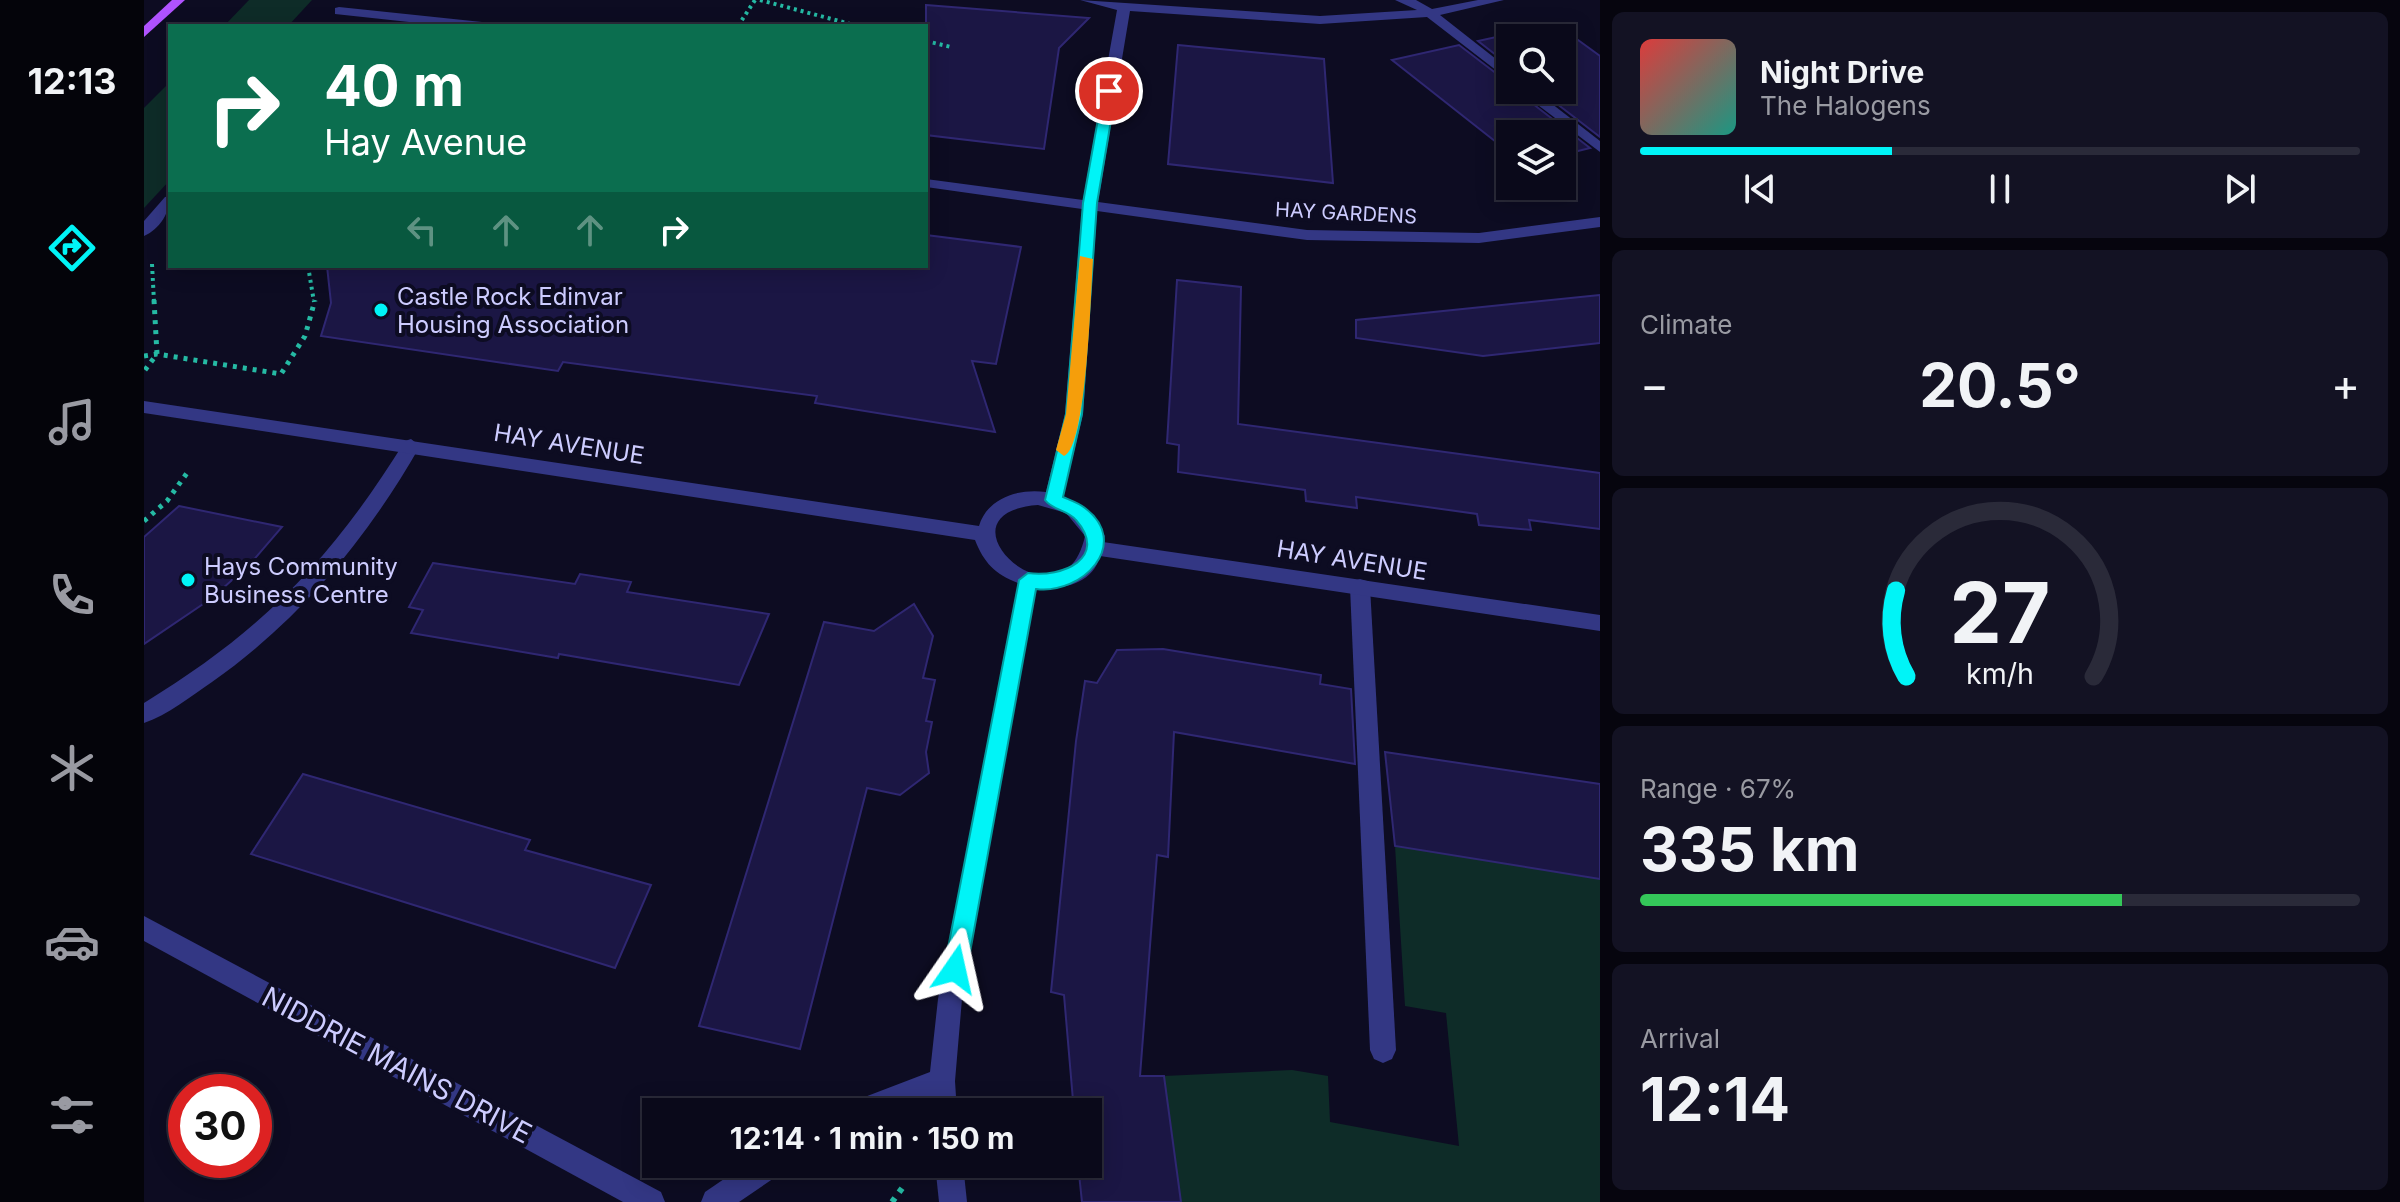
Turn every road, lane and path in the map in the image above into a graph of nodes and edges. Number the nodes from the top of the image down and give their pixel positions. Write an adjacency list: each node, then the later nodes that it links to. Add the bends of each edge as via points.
1 (179, 0): 14 (main road)
2 (758, 0): 12 (path); 13 (path)
3 (1086, 0): 8 (street)
4 (1401, 0): 6 (street)
5 (1498, 0): 9 (street)
6 (1418, 2): 9 (street)
7 (344, 5): 10 (street); 11 (street)
8 (1124, 7): 9 (street, via 1320,20); 22 (street)
9 (1430, 13): 17 (street)
10 (328, 24)
11 (469, 24)
12 (740, 24)
13 (850, 24)
14 (144, 33)
15 (928, 41): 16 (path)
16 (951, 47)
17 (1496, 66)
18 (1543, 104): 19 (street)
19 (1600, 148)
20 (928, 183): 22 (street, HAY GARDENS)
21 (168, 202): 24 (street)
22 (1090, 203): 23 (street, HAY GARDENS, via 1307,235 1479,238); 33 (street, via 1074,414)
23 (1600, 222)
24 (144, 231)
25 (144, 262): 27 (path, via 152,263)
26 (309, 268): 27 (path, via 317,296 314,316 302,346 281,374)
27 (157, 354): 28 (path); 29 (path)
28 (144, 356)
29 (144, 370)
30 (144, 407): 31 (street, HAY AVENUE)
31 (411, 446): 35 (street, HAY AVENUE); 40 (street, via 360,531 304,595 220,666)
32 (187, 473): 34 (path)
33 (1053, 500): 35 (street, via 1007,504 988,522); 36 (street, via 1081,513)
34 (144, 521)
35 (985, 534): 37 (street, via 996,563)
36 (1096, 548): 37 (street, via 1073,577 1044,583); 38 (street, HAY AVENUE)
37 (1028, 580): 43 (street, via 950,999)
38 (1360, 587): 39 (street, HAY AVENUE); 42 (street)
39 (1600, 623)
40 (144, 714)
41 (144, 928): 48 (street, NIDDRIE MAINS DRIVE)
42 (1383, 1050)
43 (942, 1081): 44 (street); 45 (street)
44 (896, 1098)
45 (943, 1098)
46 (750, 1178): 49 (street)
47 (950, 1178): 50 (street)
48 (651, 1202)
49 (715, 1202)
50 (953, 1202)

